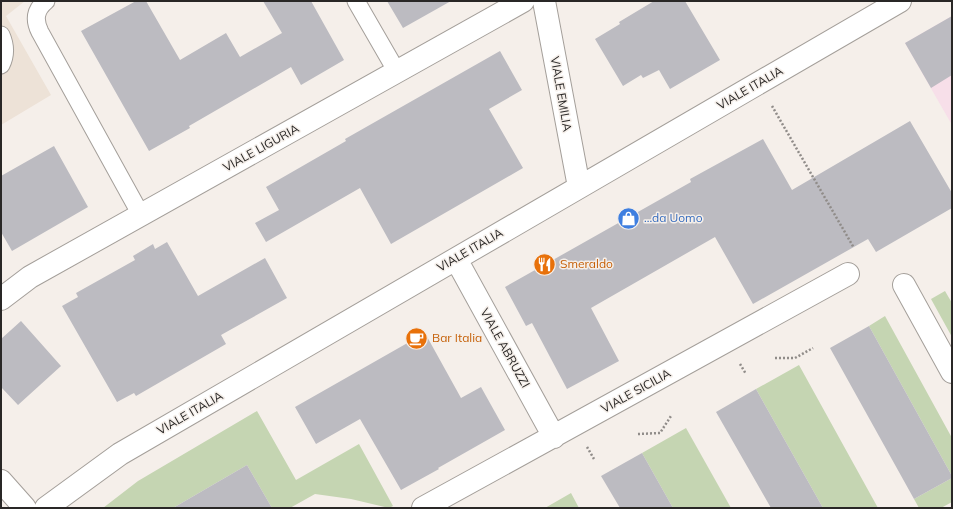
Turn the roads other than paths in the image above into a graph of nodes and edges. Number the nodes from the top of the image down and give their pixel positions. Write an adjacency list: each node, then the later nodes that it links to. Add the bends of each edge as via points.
1 (46, 1): 10 (lane, via 38,9 37,26)
2 (356, 1): 8 (lane)
3 (523, 1): 8 (street, VIALE LIGURIA)
4 (544, 1): 9 (street, VIALE EMILIA)
5 (900, 1): 9 (street, VIALE ITALIA)
6 (1, 34): 7 (lane, via 5,48)
7 (1, 65)
8 (397, 72): 10 (street, VIALE LIGURIA)
9 (578, 187): 11 (street, VIALE ITALIA)
10 (141, 215): 14 (street, VIALE LIGURIA, via 30,277)
11 (456, 259): 16 (street, VIALE ABRUZZI); 19 (street, VIALE ITALIA, via 120,454)
12 (848, 274): 16 (street, VIALE SICILIA)
13 (904, 286): 15 (street)
14 (1, 299)
15 (952, 372)
16 (554, 437): 20 (street, VIALE SICILIA)
17 (1, 481): 18 (street)
18 (26, 508)
19 (46, 508)
20 (423, 508)

